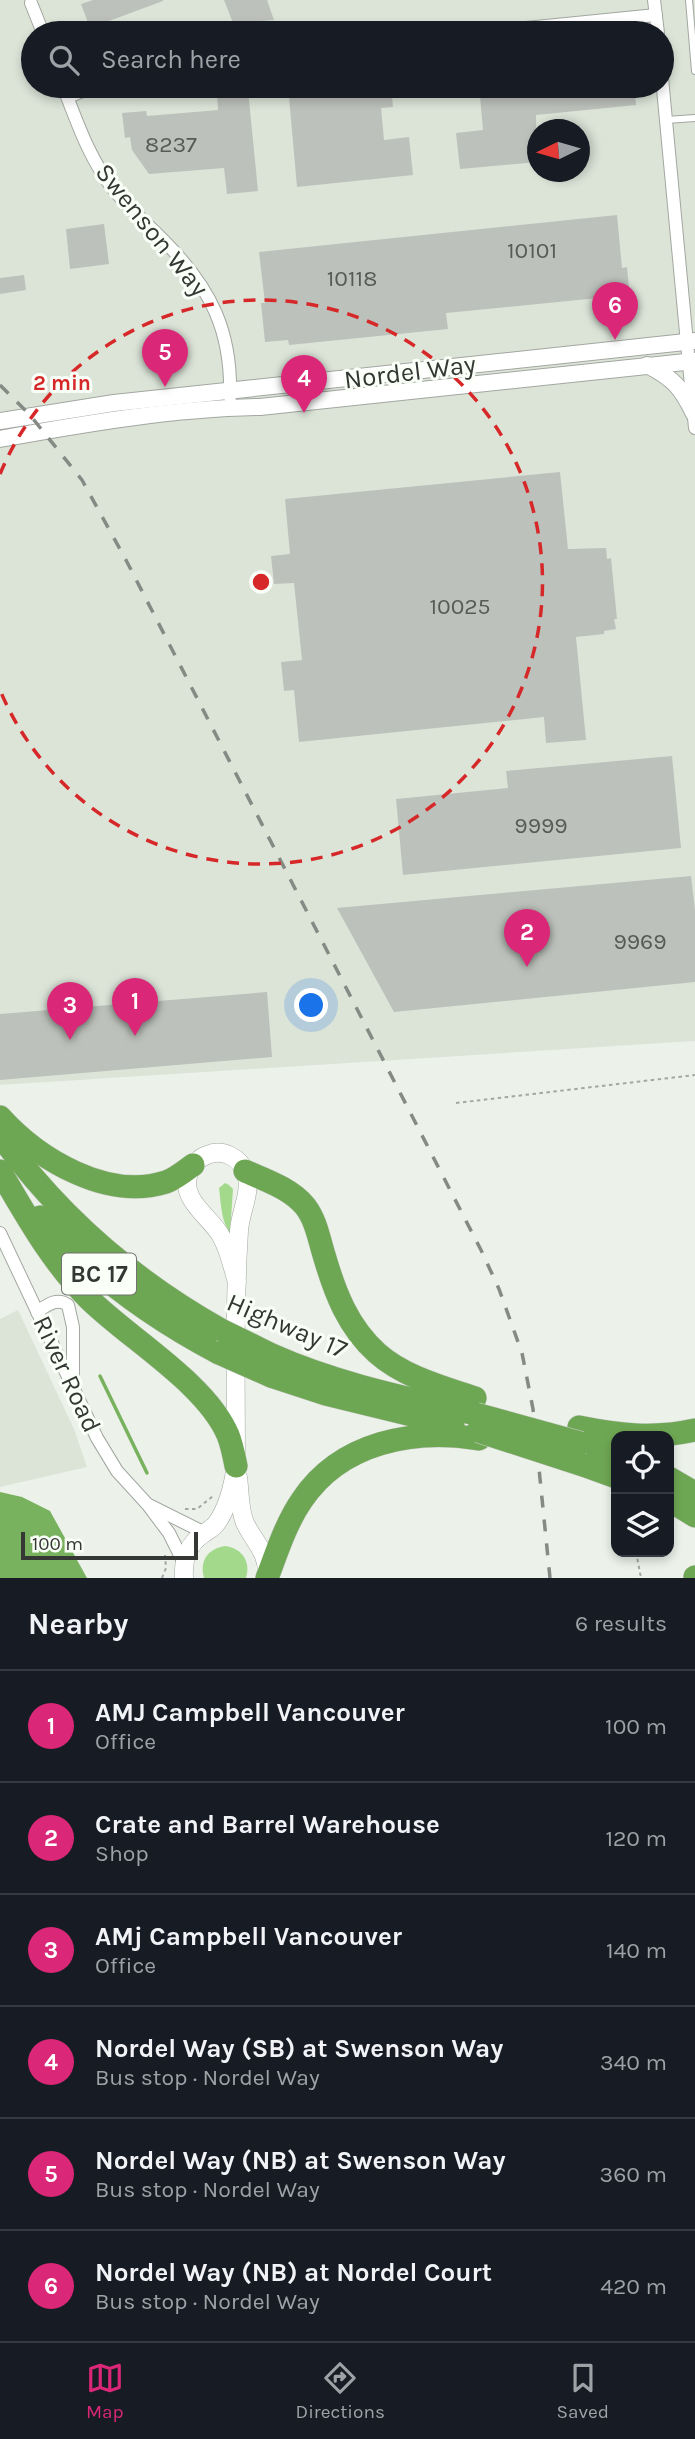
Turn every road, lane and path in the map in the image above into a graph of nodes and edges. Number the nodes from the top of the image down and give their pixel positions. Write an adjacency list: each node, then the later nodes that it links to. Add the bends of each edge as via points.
1 (654, 0): 4 (street)
2 (689, 0): 8 (lane)
3 (32, 3): 5 (street)
4 (656, 15): 6 (street); 7 (street)
5 (39, 21)
6 (596, 21)
7 (657, 21)
8 (693, 27): 9 (lane)
9 (695, 71)
10 (68, 98): 17 (street, Swenson Way, via 93,159 115,191 176,253 214,306 227,343)
11 (664, 98): 13 (street)
12 (695, 118): 13 (lane)
13 (666, 120): 14 (street)
14 (691, 342): 15 (street); 17 (street, Nordel Way)
15 (692, 361): 16 (street, Nordel Way); 19 (street)
16 (647, 365): 18 (street, Nordel Way); 19 (street, via 683,390)
17 (230, 390): 18 (street, Swenson Way); 20 (street, Nordel Way, via 114,402)
18 (230, 407): 21 (street, Nordel Way)
19 (694, 418)
20 (0, 421)
21 (0, 439)
22 (695, 1075): 23 (path)
23 (456, 1103)
24 (0, 1117): 26 (highway, via 42,1154 96,1180 153,1185 168,1182)
25 (0, 1135): 32 (highway, Highway 17 / BC 17, bridge, via 43,1190 114,1259)
26 (193, 1165): 28 (main road, via 209,1154 220,1153 236,1159); 30 (main road, via 187,1180 190,1196 222,1237)
27 (0, 1170): 32 (highway, Highway 17 / BC 17, bridge, via 50,1229 93,1269 165,1322 219,1353); 38 (highway, via 41,1240 72,1281 214,1413 228,1435)
28 (245, 1171): 30 (main road, via 248,1188 240,1219); 34 (highway, via 282,1187 305,1206 340,1304 372,1348)
29 (0, 1233): 31 (street, River Road)
30 (237, 1282): 38 (main road)
31 (37, 1312): 33 (street, River Road); 33 (street, via 58,1302 71,1310)
32 (271, 1365): 34 (highway); 34 (highway, Highway 17 / BC 17, via 326,1394)
33 (72, 1386): 44 (street, River Road, via 108,1458)
34 (477, 1420): 36 (highway, Highway 17 / BC 17, bridge); 36 (highway); 53 (highway, via 447,1434 367,1447 332,1467 301,1500)
35 (695, 1430): 36 (highway)
36 (581, 1445): 37 (highway, Highway 17 / BC 17); 39 (highway, Highway 17 / BC 17)
37 (611, 1454)
38 (236, 1466): 47 (main road, via 224,1509 215,1526); 48 (main road, via 243,1514)
39 (611, 1472)
40 (674, 1481): 41 (highway)
41 (695, 1493)
42 (208, 1502): 45 (path, via 197,1509)
43 (674, 1503): 46 (highway)
44 (148, 1505): 47 (street, River Road); 51 (street, River Road, via 169,1533)
45 (184, 1508)
46 (695, 1516)
47 (205, 1532): 48 (main road, via 231,1527); 51 (main road, via 187,1551)
48 (255, 1539): 53 (main road, via 264,1551)
49 (163, 1547): 52 (path)
50 (637, 1557): 54 (path)
51 (182, 1571)
52 (162, 1578)
53 (267, 1578)
54 (641, 1578)

